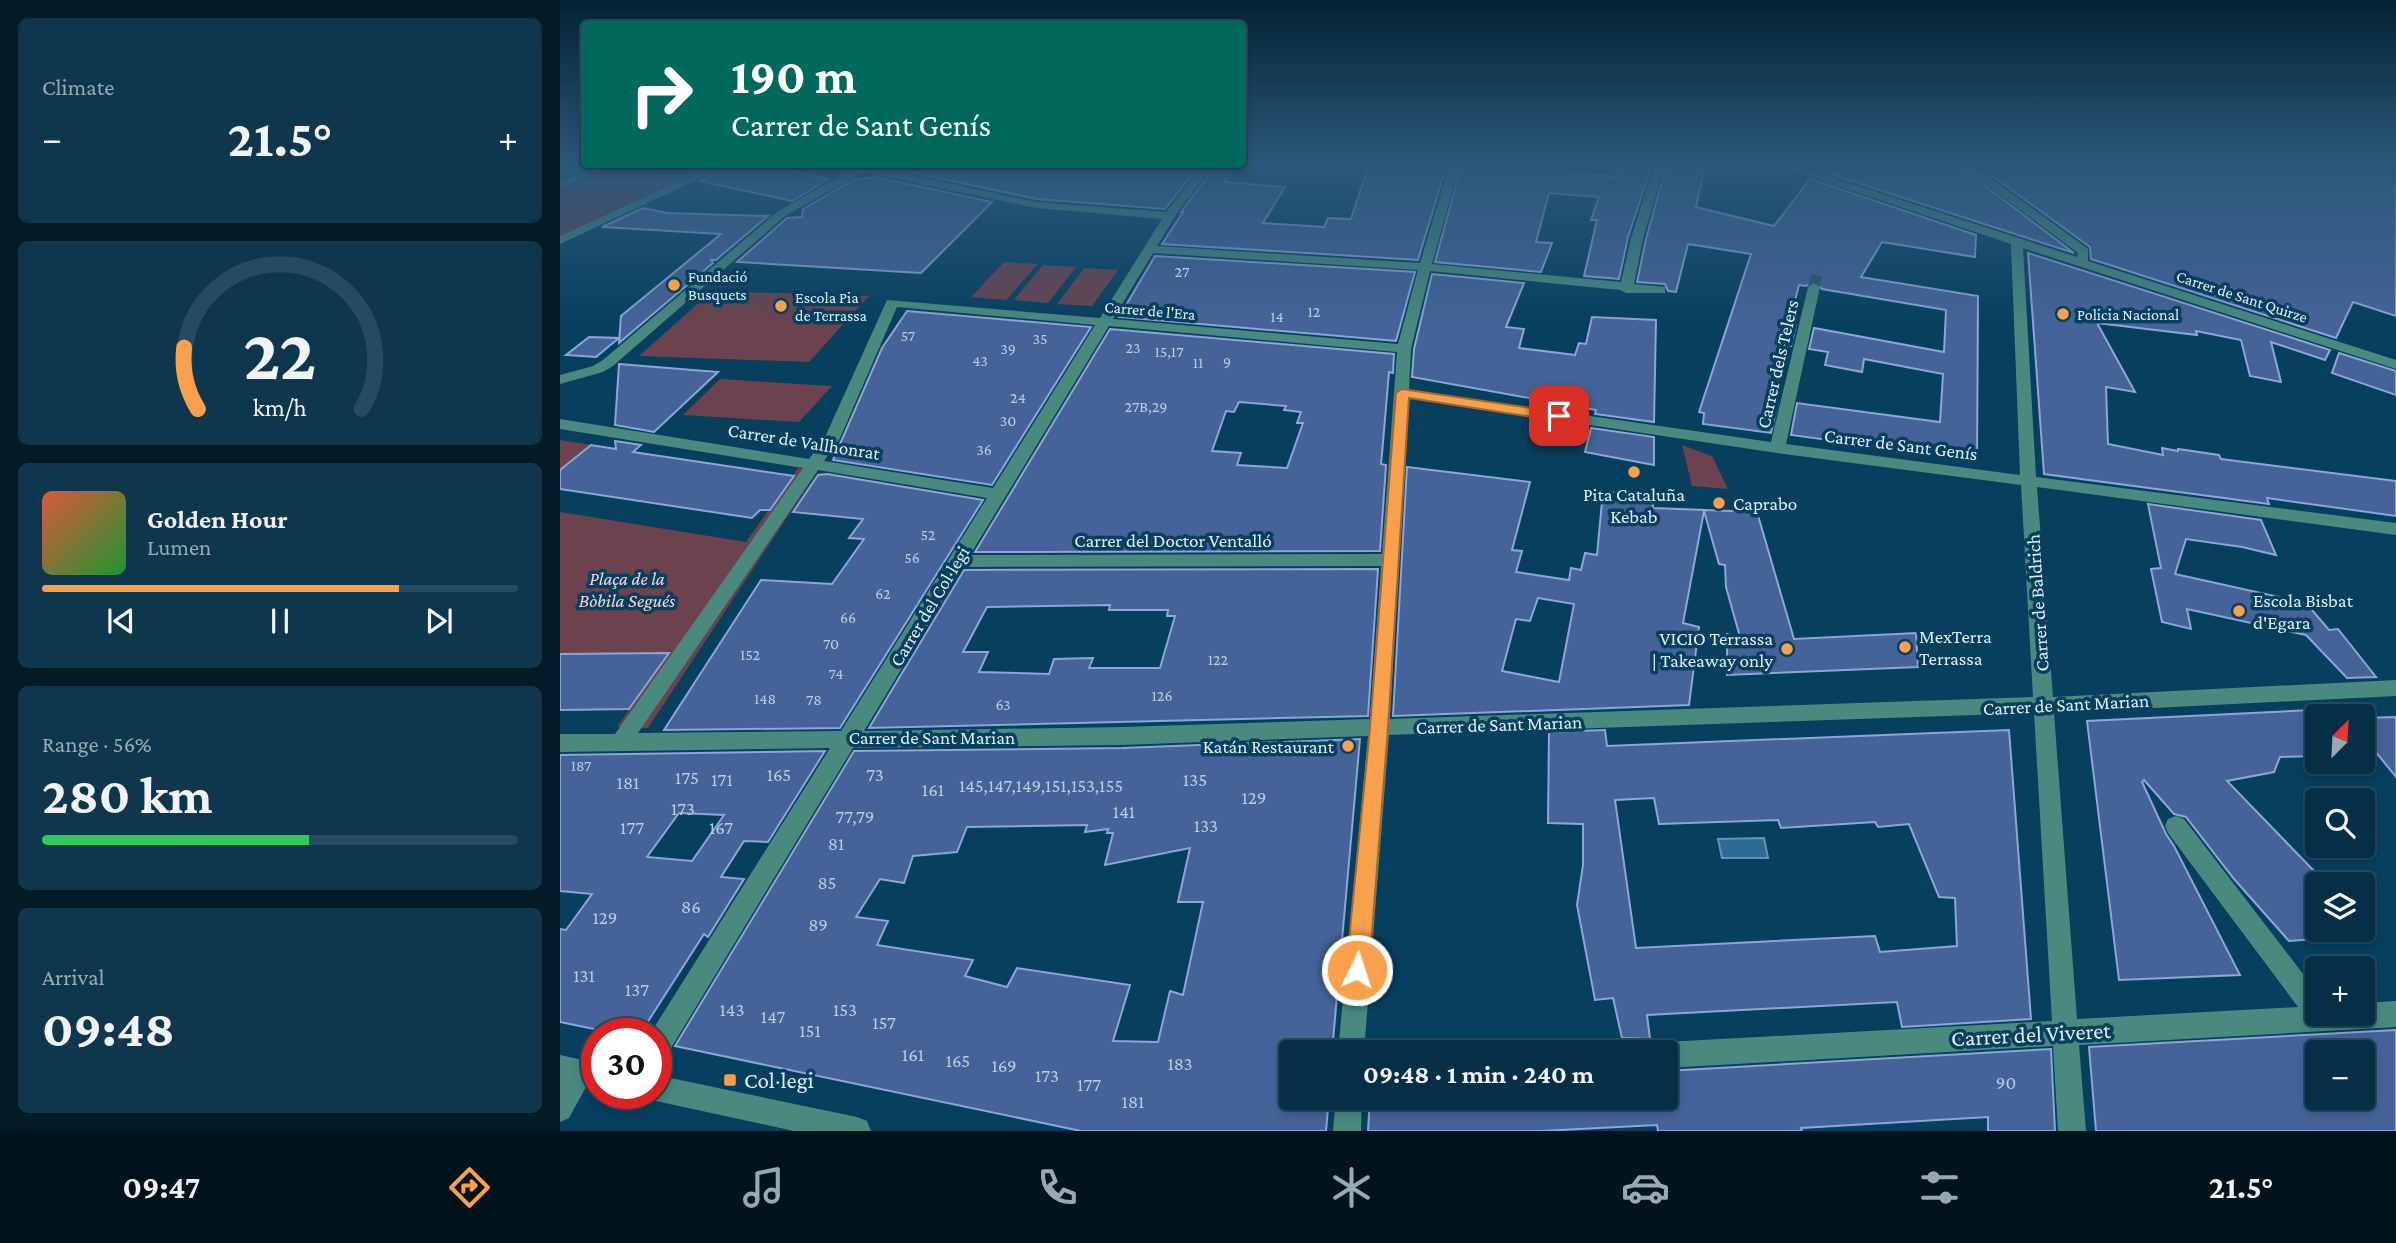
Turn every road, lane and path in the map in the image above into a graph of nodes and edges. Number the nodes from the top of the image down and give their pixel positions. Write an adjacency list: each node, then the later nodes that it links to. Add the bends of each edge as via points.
1 (604, 220): 8 (street)
2 (774, 220): 19 (street, via 598,369)
3 (1168, 220): 10 (street, Carrer del Col·legi)
4 (1438, 220): 12 (street)
5 (1643, 220): 14 (street)
6 (1949, 220): 9 (street, Carrer de Sant Quirze)
7 (2040, 220): 11 (street, via 2084,252 2085,257)
8 (560, 240)
9 (2017, 243): 11 (street, Carrer de Sant Quirze); 24 (street, Carrer de Baldrich)
10 (1149, 251): 12 (street); 16 (street, Carrer del Col·legi)
11 (2076, 261): 18 (street, Carrer de Sant Quirze)
12 (1425, 268): 14 (street); 17 (street)
13 (1814, 288): 22 (street, Carrer dels Telers)
14 (1626, 289): 15 (street)
15 (1660, 290)
16 (1104, 324): 17 (street, Carrer de l'Era); 23 (street, Carrer de l'Era, via 892,303 832,438); 25 (street, Carrer del Col·legi)
17 (1404, 349): 20 (street)
18 (2396, 365)
19 (560, 380)
20 (1402, 393): 22 (street, Carrer de Sant Genís); 27 (street)
21 (560, 424): 23 (street, Carrer de Vallhonrat)
22 (1777, 449): 24 (street, Carrer de Sant Genís)
23 (814, 463): 25 (street, Carrer de Vallhonrat); 34 (street)
24 (2029, 481): 26 (street, Carrer de Sant Genís); 30 (street, Carrer de Baldrich)
25 (997, 494): 28 (street, Carrer del Col·legi)
26 (2396, 529)
27 (1391, 560): 28 (street, Carrer del Doctor Ventalló); 31 (street)
28 (956, 561): 32 (street, Carrer del Col·legi)
29 (2396, 688): 30 (street, Carrer de Sant Marian)
30 (2045, 705): 31 (street, Carrer de Sant Marian); 41 (street, Carrer de Baldrich)
31 (1379, 728): 32 (street, Carrer de Sant Marian); 42 (street)
32 (850, 738): 34 (street, Carrer de Sant Marian); 40 (street, Carrer del Col·legi)
33 (560, 743): 34 (street, Carrer de Sant Marian)
34 (620, 743)
35 (2176, 826): 36 (street)
36 (2305, 996)
37 (2375, 1014): 38 (street, Carrer del Viveret)
38 (2396, 1014)
39 (2305, 1015): 41 (street, Carrer del Viveret)
40 (672, 1023)
41 (2065, 1032): 43 (street, Carrer del Viveret); 50 (street, Carrer de Baldrich)
42 (1352, 1040)
43 (1678, 1054)
44 (579, 1072): 46 (street)
45 (672, 1091): 48 (street)
46 (560, 1109)
47 (1348, 1110): 49 (street)
48 (857, 1131)
49 (1347, 1131)
50 (2072, 1131)

